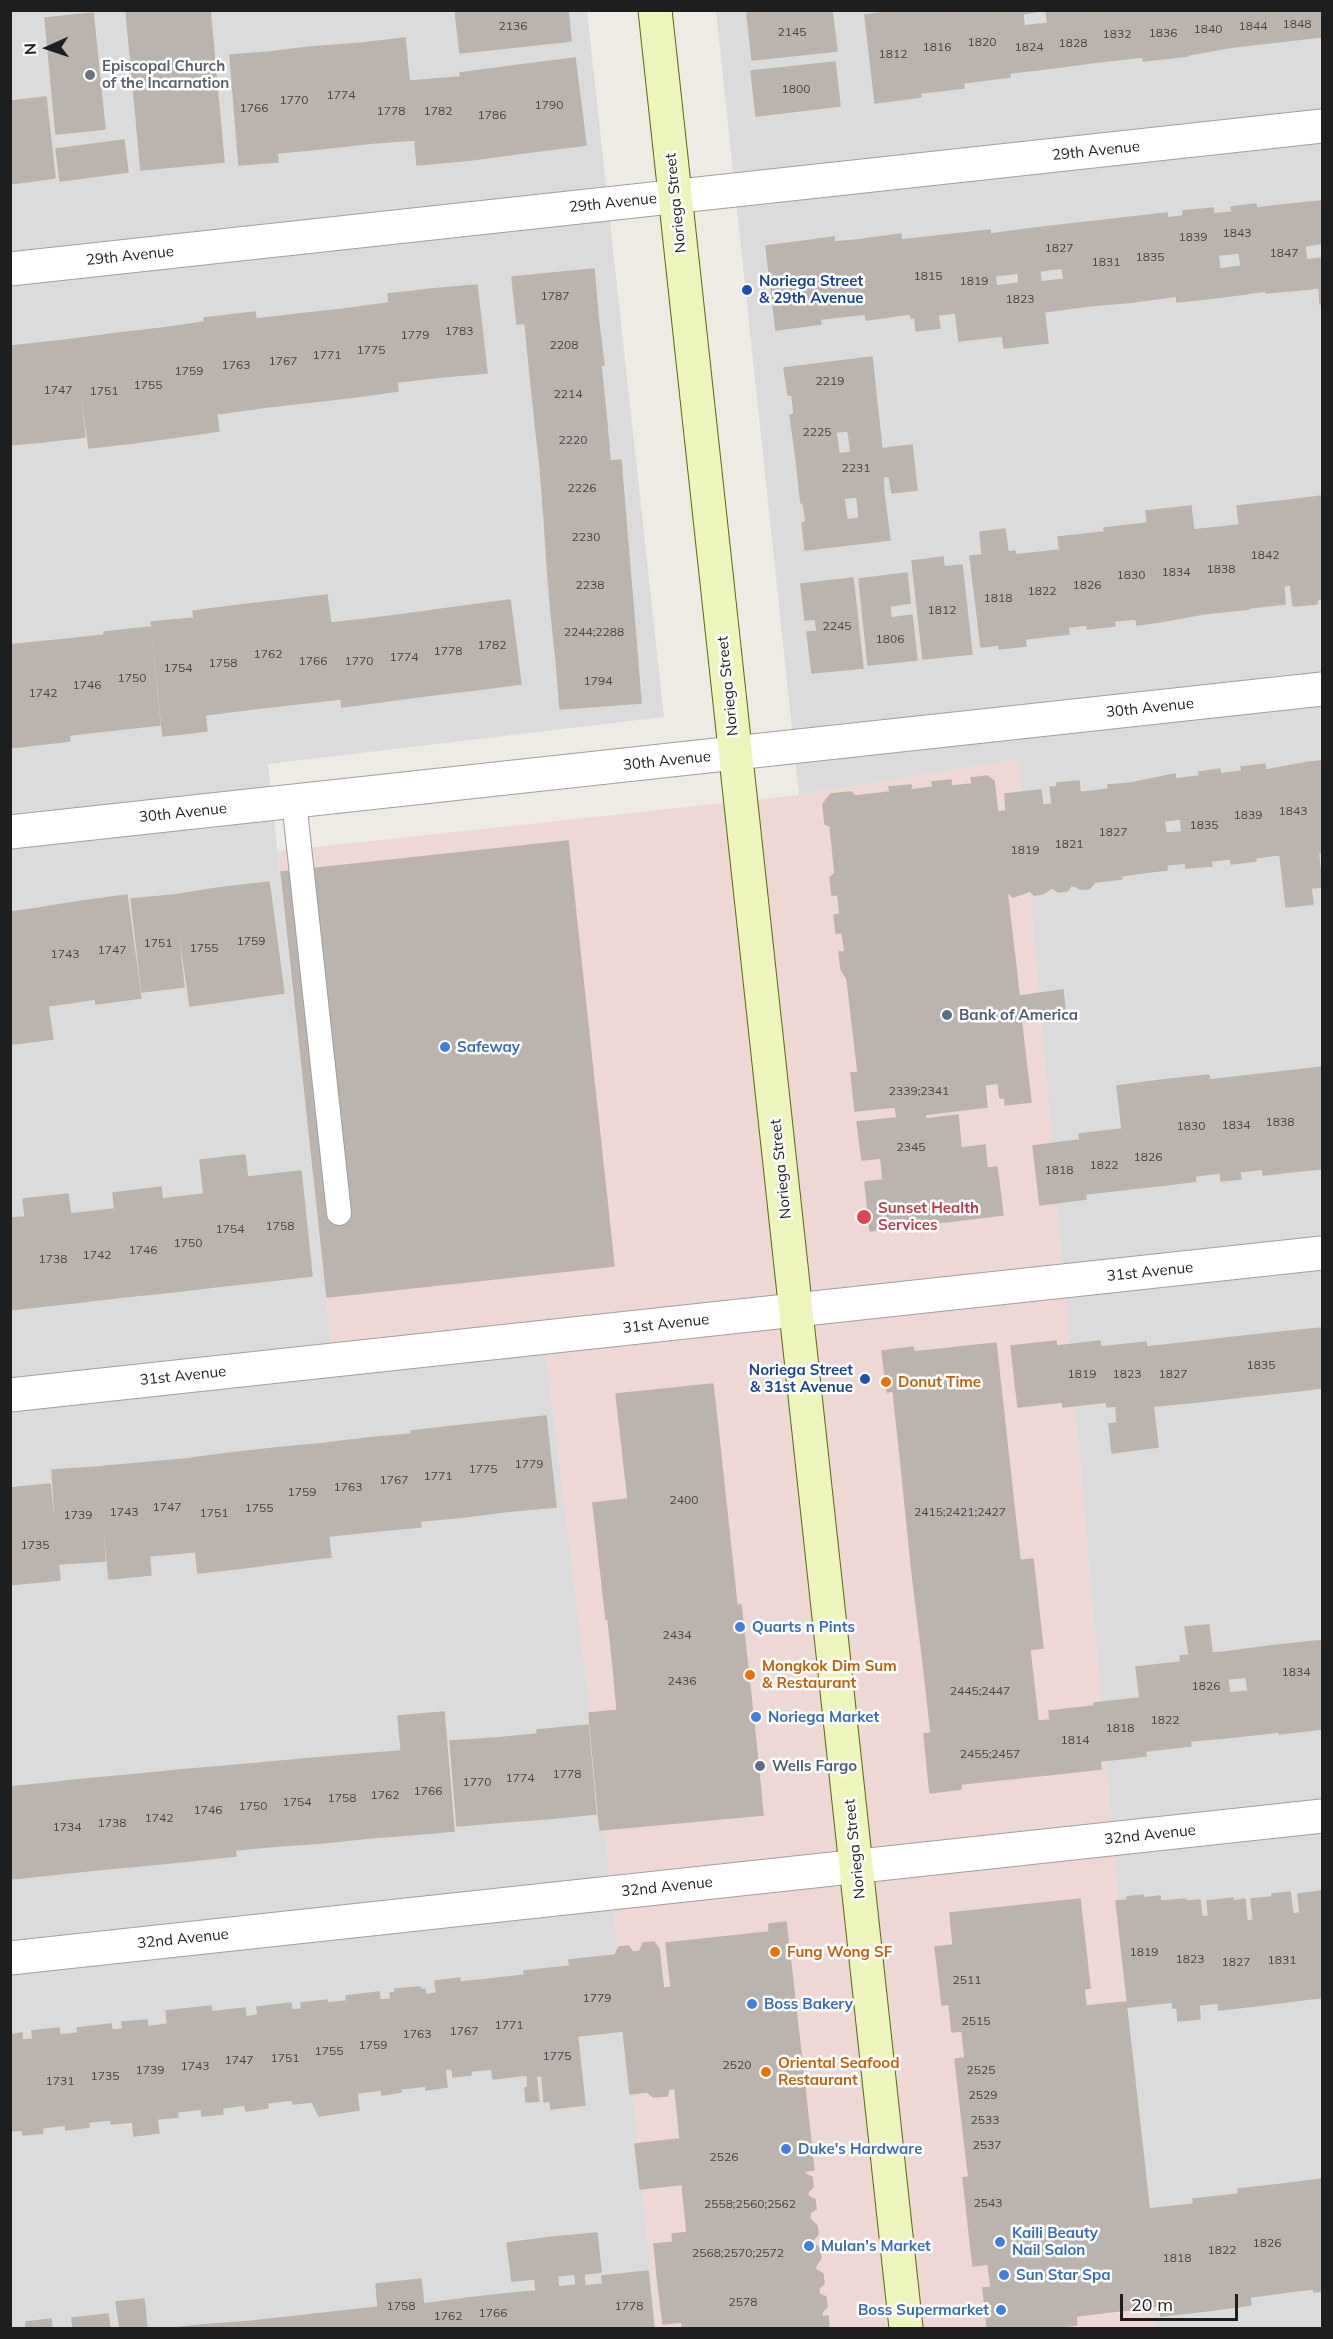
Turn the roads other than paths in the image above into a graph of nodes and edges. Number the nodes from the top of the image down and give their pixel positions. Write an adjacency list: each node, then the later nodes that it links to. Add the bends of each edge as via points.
1 (656, 10): 3 (street, Noriega Street)
2 (1323, 126): 3 (street, 29th Avenue)
3 (675, 196): 4 (street, 29th Avenue); 6 (street, Noriega Street)
4 (10, 269)
5 (1323, 689): 6 (street, 30th Avenue)
6 (735, 753): 7 (street, 30th Avenue); 11 (street, Noriega Street)
7 (294, 801): 8 (street, 30th Avenue); 9 (lane)
8 (10, 831)
9 (339, 1213)
10 (1323, 1253): 11 (street, 31st Avenue)
11 (796, 1310): 12 (street, 31st Avenue); 14 (street, Noriega Street)
12 (10, 1395)
13 (1323, 1816): 14 (street, 32nd Avenue)
14 (856, 1866): 15 (street, 32nd Avenue); 16 (street, Noriega Street)
15 (10, 1958)
16 (906, 2328)

